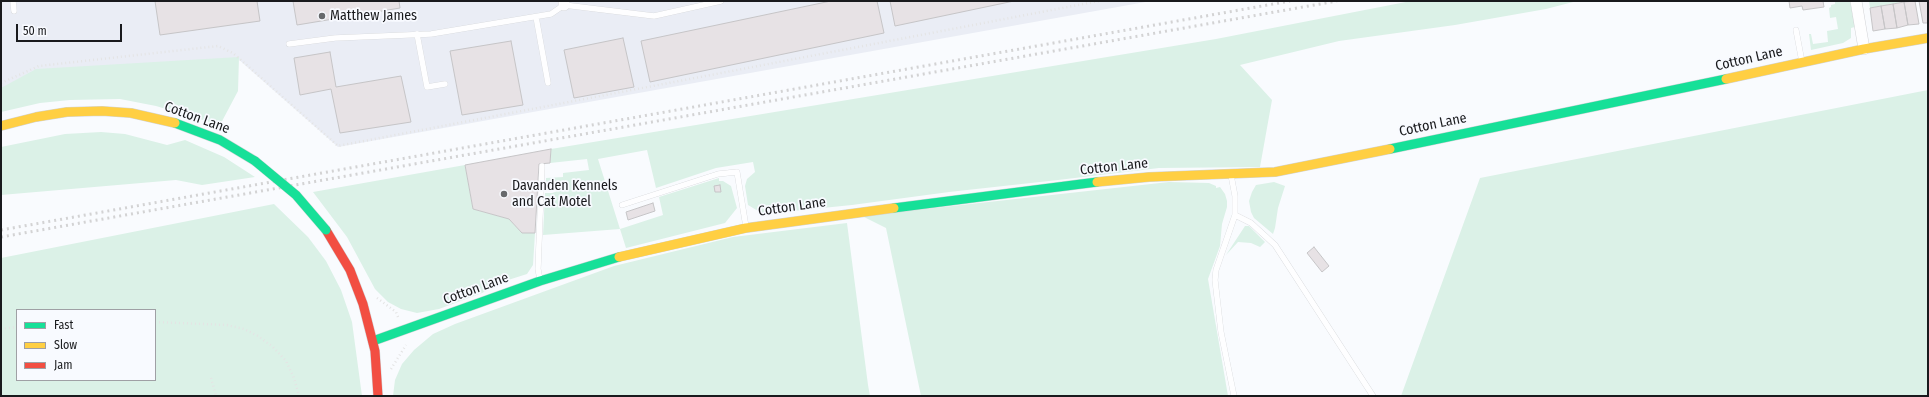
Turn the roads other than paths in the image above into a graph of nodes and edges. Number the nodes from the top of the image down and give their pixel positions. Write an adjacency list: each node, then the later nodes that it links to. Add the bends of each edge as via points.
1 (13, 1): 5 (lane)
2 (721, 1): 4 (lane, via 654,16)
3 (1856, 1): 11 (street)
4 (564, 3): 6 (lane, via 550,14)
5 (14, 11)
6 (536, 17): 8 (lane); 13 (lane)
7 (1796, 30): 12 (lane)
8 (417, 34): 10 (lane, via 335,38); 14 (lane, via 426,87)
9 (1928, 38): 11 (street, Cotton Lane)
10 (289, 44)
11 (1864, 49): 12 (street, Cotton Lane)
12 (1802, 62): 17 (street, Cotton Lane, via 1275,172)
13 (548, 83)
14 (446, 84)
15 (1, 126): 22 (street, Cotton Lane, bridge, via 67,112 131,113 165,120 202,132 230,145 255,161 296,195 326,230 350,270)
16 (542, 166): 21 (lane, via 538,269)
17 (1230, 175): 19 (lane, via 1235,196); 20 (street, Cotton Lane, via 1175,175 1035,189)
18 (622, 205): 20 (lane, via 718,174 737,172)
19 (1235, 215): 24 (lane, via 1215,280); 25 (lane, via 1251,223 1273,242)
20 (746, 228): 21 (street, Cotton Lane, via 624,256)
21 (540, 281): 22 (street, Cotton Lane)
22 (373, 341): 23 (street, Cotton Lane)
23 (378, 396)
24 (1234, 396)
25 (1373, 396)

